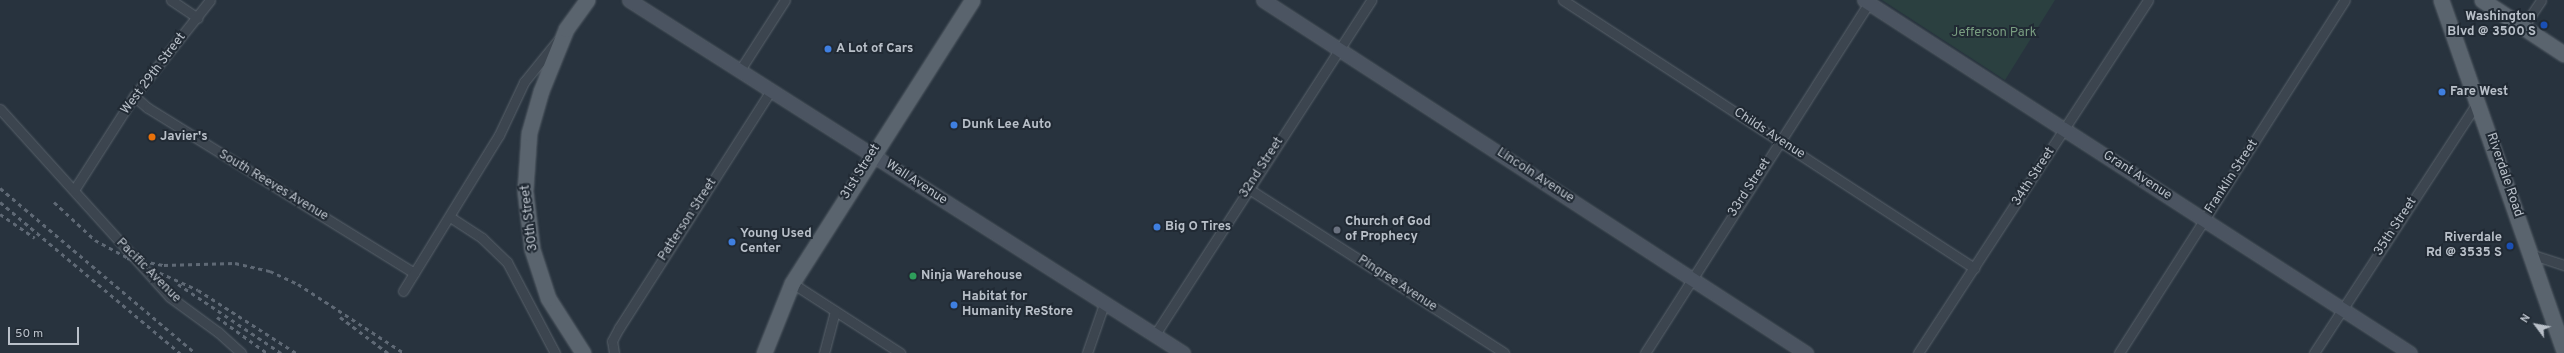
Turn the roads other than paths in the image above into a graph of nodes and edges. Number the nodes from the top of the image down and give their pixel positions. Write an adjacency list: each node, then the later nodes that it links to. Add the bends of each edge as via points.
1 (171, 0): 16 (street)
2 (210, 0): 16 (street, West 29th Street)
3 (588, 0): 18 (main road, 30th Street)
4 (629, 0): 21 (street, Wall Avenue)
5 (784, 0): 21 (street)
6 (972, 0): 28 (main road, 31st Street)
7 (1263, 0): 19 (street, Lincoln Avenue)
8 (1371, 0): 19 (street, 32nd Street)
9 (1563, 0): 27 (street, Childs Avenue)
10 (2148, 0): 26 (street, 34th Street)
11 (2345, 0): 32 (street, Franklin Street)
12 (2441, 0): 24 (main road, Riverdale Road)
13 (2482, 0): 17 (main road)
14 (2541, 0): 17 (street)
15 (1866, 2): 26 (street, Grant Avenue); 27 (street, 33rd Street)
16 (198, 18): 23 (street, West 29th Street)
17 (2523, 27): 20 (main road)
18 (566, 29): 31 (street, 30th Street, via 524,82 499,135); 47 (main road, 30th Street, via 540,91 529,133 525,191 532,249 548,298)
19 (1339, 49): 29 (street, 32nd Street); 37 (street, Lincoln Avenue)
20 (2564, 54)
21 (740, 70): 22 (street, Wall Avenue)
22 (771, 90): 28 (street, Wall Avenue); 48 (street, Patterson Street, via 619,328 612,341)
23 (134, 96): 30 (street, West 29th Street); 36 (street, South Reeves Avenue, via 148,108)
24 (2478, 101): 33 (main road, Riverdale Road); 41 (street, 35th Street)
25 (0, 109): 30 (street, Pacific Avenue)
26 (2065, 130): 32 (street, Grant Avenue); 35 (street, 34th Street)
27 (1780, 141): 35 (street, Childs Avenue); 37 (street, 33rd Street)
28 (872, 154): 38 (main road, 31st Street); 40 (street, Wall Avenue)
29 (1249, 189): 43 (street, 32nd Street); 54 (street, Pingree Avenue)
30 (74, 190): 45 (street, Pacific Avenue, via 79,199 170,297 218,332)
31 (450, 217): 36 (street, 30th Street); 46 (street, via 482,238 507,262)
32 (2204, 220): 41 (street, Grant Avenue); 58 (street, Franklin Street)
33 (2530, 254): 34 (street); 44 (main road, Riverdale Road)
34 (2564, 265)
35 (1974, 268): 57 (street, 34th Street)
36 (414, 273): 39 (street, 30th Street)
37 (1692, 279): 55 (street, 33rd Street); 56 (street, Lincoln Avenue)
38 (792, 283): 42 (street); 49 (main road, 31st Street)
39 (403, 291)
40 (1104, 304): 43 (street, Wall Avenue); 52 (street)
41 (2342, 309): 59 (street, 35th Street); 60 (street, Grant Avenue)
42 (835, 311): 50 (street); 51 (street)
43 (1154, 336): 53 (street, Wall Avenue)
44 (2564, 351)
45 (241, 353)
46 (555, 353)
47 (583, 353)
48 (614, 353)
49 (764, 353)
50 (824, 353)
51 (900, 353)
52 (1087, 353)
53 (1183, 353)
54 (1504, 353)
55 (1645, 353)
56 (1806, 353)
57 (1918, 353)
58 (2119, 353)
59 (2314, 353)
60 (2410, 353)

